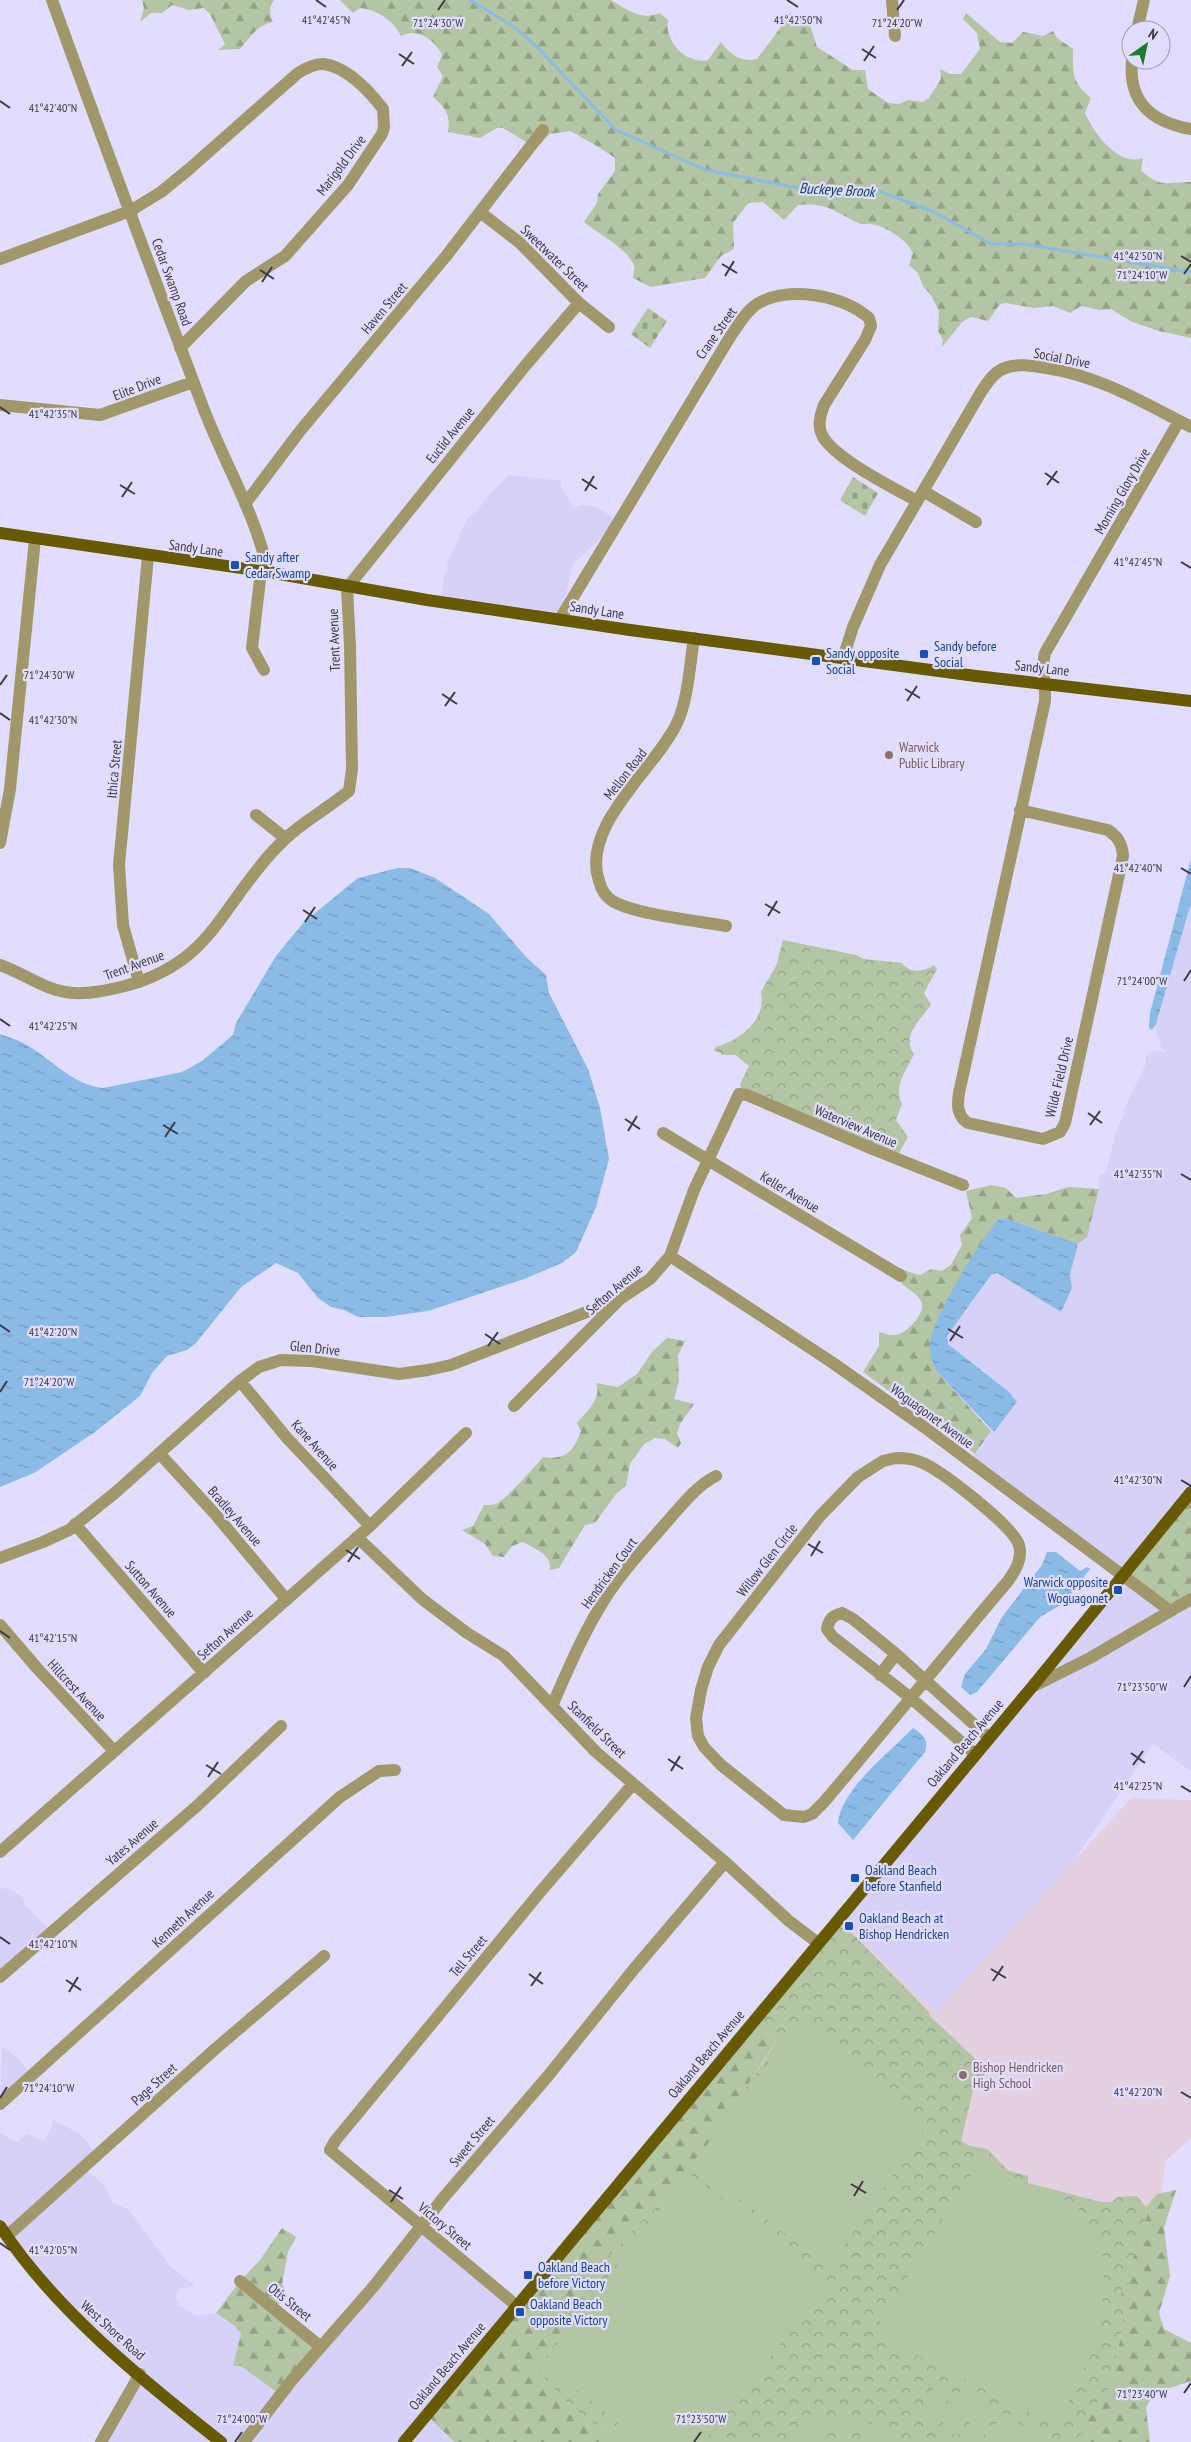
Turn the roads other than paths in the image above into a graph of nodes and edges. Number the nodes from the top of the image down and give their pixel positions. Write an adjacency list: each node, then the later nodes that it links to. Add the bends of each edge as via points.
1 (52, 0): 9 (street, Cedar Swamp Road)
2 (892, 0): 5 (street)
3 (1144, 0): 4 (street)
4 (1140, 20)
5 (895, 36)
6 (1132, 70): 7 (street, via 1132,81 1142,104 1160,120)
7 (1191, 129)
8 (543, 130): 10 (street, Haven Street)
9 (130, 211): 11 (street); 14 (street, Cedar Swamp Road); 14 (street, Marigold Drive, via 174,181 265,100 310,66 326,64 338,69 358,83 383,109 382,134 348,185 285,256 246,281)
10 (480, 212): 12 (street, Sweetwater Street, via 520,243); 20 (street, Haven Street, via 300,431)
11 (0, 259)
12 (579, 303): 13 (street, Sweetwater Street); 26 (street, Euclid Avenue)
13 (609, 327)
14 (180, 348): 15 (street, Cedar Swamp Road)
15 (193, 382): 16 (street, Elite Drive, via 100,416); 20 (street, Cedar Swamp Road)
16 (0, 405)
17 (1179, 421): 18 (street, Social Drive); 19 (street, Social Drive, via 1127,392 1086,376 1034,366 1004,368 989,379); 31 (street, Morning Glory Drive, via 1045,653)
18 (1191, 427)
19 (920, 496): 21 (street); 27 (street, Crane Street, via 841,454 821,434 820,416 824,405 865,340 871,326 869,318 833,300 791,294 773,297 755,305 730,337); 29 (street, Social Drive, via 880,565)
20 (245, 504): 25 (street, Cedar Swamp Road, via 262,541)
21 (976, 522)
22 (0, 533): 23 (main road, Sandy Lane)
23 (35, 539): 24 (main road, Sandy Lane); 36 (street, via 10,789)
24 (148, 556): 25 (main road, Sandy Lane); 39 (street, Ithica Street, via 119,865 123,925)
25 (264, 572): 26 (main road, Sandy Lane); 30 (street, Cedar Swamp Road, via 252,648)
26 (347, 588): 27 (main road, Sandy Lane); 35 (street, Trent Avenue, via 351,784 340,798)
27 (560, 619): 28 (main road, Sandy Lane)
28 (694, 638): 29 (main road, Sandy Lane); 37 (street, Mellon Road, via 679,721 666,744 615,809 600,844 596,871 601,887 611,900 630,908)
29 (843, 658): 31 (main road, Sandy Lane)
30 (264, 670)
31 (1046, 683): 32 (main road, Sandy Lane); 33 (street, Wilde Field Drive, via 1046,701)
32 (1191, 701)
33 (1020, 810): 33 (street, Wilde Field Drive, via 1108,830 1118,837 1123,856 1065,1123 1060,1132 1043,1140 973,1125 961,1116 957,1106)
34 (256, 815): 35 (street)
35 (285, 838): 39 (street, Trent Avenue, via 257,869 201,945 172,968)
36 (0, 843)
37 (726, 926)
38 (0, 965): 39 (street, Trent Avenue, via 42,986 72,993 106,991)
39 (139, 982)
40 (739, 1094): 42 (street, Sefton Avenue); 43 (street, Waterview Avenue)
41 (663, 1133): 42 (street, Keller Avenue)
42 (707, 1160): 44 (street, Sefton Avenue); 45 (street, Keller Avenue)
43 (963, 1185)
44 (670, 1256): 46 (street, Sefton Avenue, via 650,1279); 57 (street, Woguagonet Avenue, via 908,1416)
45 (901, 1276)
46 (620, 1300): 47 (street, Glen Drive, via 451,1365 428,1370 399,1374 282,1360 259,1367); 48 (street, Sefton Avenue)
47 (240, 1381): 50 (street, Glen Drive); 54 (street, Kane Avenue, via 287,1438)
48 (514, 1406)
49 (466, 1433): 54 (street, Sefton Avenue)
50 (159, 1453): 53 (street, Glen Drive); 58 (street, Bradley Avenue)
51 (716, 1476): 68 (street, Hendricken Court, via 701,1485 687,1500 609,1592 582,1638)
52 (1191, 1492): 57 (main road, Oakland Beach Avenue)
53 (75, 1524): 56 (street, Glen Drive, via 52,1539); 63 (street, Sutton Avenue)
54 (370, 1526): 55 (street, Sefton Avenue)
55 (356, 1537): 58 (street, Sefton Avenue); 68 (street, Stanfield Street, via 422,1598 467,1633 504,1656)
56 (0, 1558)
57 (1123, 1577): 60 (street, Woguagonet Avenue); 66 (main road, Oakland Beach Avenue)
58 (286, 1599): 63 (street, Sefton Avenue)
59 (1191, 1599): 60 (street, Oakland Beach Avenue)
60 (1170, 1610): 66 (street, Oakland Beach Avenue, via 1128,1637)
61 (0, 1625): 71 (street, Hillcrest Avenue)
62 (896, 1654): 64 (street); 64 (street, via 842,1613 828,1622 827,1629 833,1637); 65 (street)
63 (204, 1673): 71 (street, Sefton Avenue)
64 (880, 1675): 67 (street)
65 (925, 1682): 67 (street, Willow Glen Circle); 67 (street, Willow Glen Circle, via 1008,1581 1018,1566 1020,1549 1016,1537 1007,1527 940,1472 916,1461 890,1459 858,1477 830,1504 720,1645 701,1690 697,1730 709,1753 760,1798 784,1816 804,1817 824,1802); 70 (street)
66 (1032, 1687): 70 (main road, Oakland Beach Avenue)
67 (912, 1699): 72 (street)
68 (552, 1706): 74 (street, Stanfield Street, via 596,1752)
69 (281, 1726): 79 (street, Yates Avenue, via 198,1805)
70 (988, 1738): 72 (main road, Oakland Beach Avenue)
71 (114, 1752): 75 (street, Sefton Avenue)
72 (975, 1754): 77 (main road, Oakland Beach Avenue)
73 (395, 1770): 80 (street, Kenneth Avenue, via 379,1771 340,1797)
74 (633, 1784): 76 (street, Stanfield Street); 81 (street, Tell Street, via 446,2005)
75 (0, 1852)
76 (725, 1862): 77 (street, Stanfield Street); 82 (street, Sweet Street)
77 (818, 1944): 85 (main road, Oakland Beach Avenue)
78 (324, 1956): 83 (street, Page Street)
79 (0, 1977)
80 (0, 2104)
81 (330, 2150): 82 (street, Victory Street)
82 (422, 2226): 85 (street, Victory Street); 86 (street, Sweet Street)
83 (3, 2231): 87 (main road, West Shore Road, via 54,2297)
84 (240, 2281): 86 (street, Otis Street)
85 (517, 2306): 91 (main road, Oakland Beach Avenue)
86 (321, 2347): 90 (street, Sweet Street)
87 (140, 2374): 88 (street); 89 (main road, West Shore Road)
88 (101, 2442)
89 (221, 2442)
90 (244, 2442)
91 (404, 2442)

